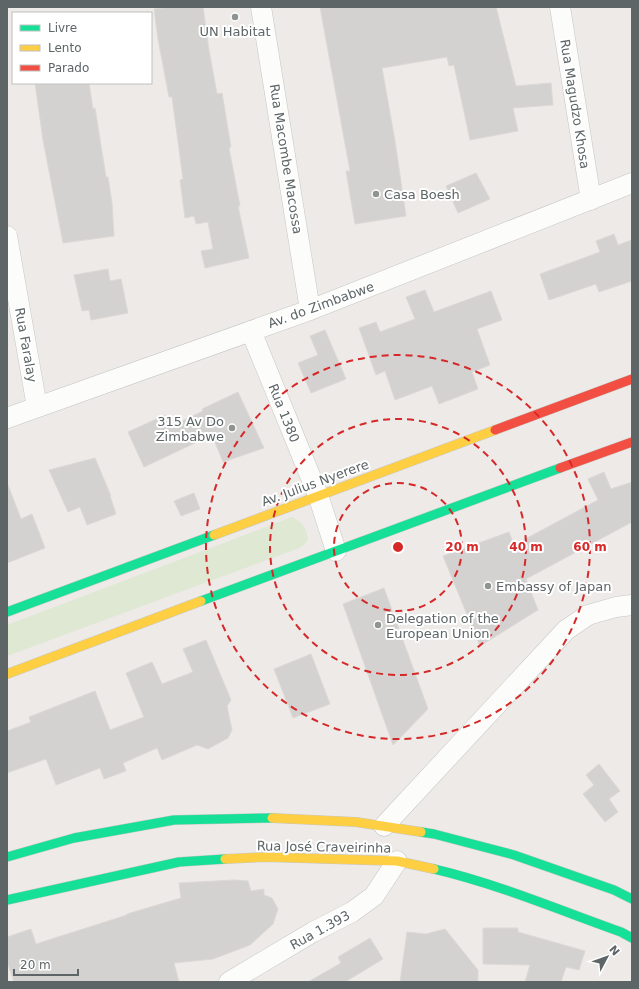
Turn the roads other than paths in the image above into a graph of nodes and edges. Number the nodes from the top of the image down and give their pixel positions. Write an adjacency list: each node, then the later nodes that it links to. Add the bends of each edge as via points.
1 (261, 7): 6 (street, Rua Macombe Macossa)
2 (560, 7): 4 (street, Rua Magudzo Khosa)
3 (632, 183): 4 (street, Av. do Zimbabwe)
4 (591, 200): 6 (street, Av. do Zimbabwe)
5 (7, 236): 9 (street, Rua Faralay)
6 (310, 310): 7 (street, Av. do Zimbabwe)
7 (251, 331): 9 (street, Av. do Zimbabwe); 12 (street, Rua 1380)
8 (632, 379): 12 (main road, Av. Julius Nyerere)
9 (37, 407): 10 (street, Av. do Zimbabwe)
10 (7, 418)
11 (632, 442): 13 (main road)
12 (318, 495): 13 (street, Rua 1380); 15 (main road, Av. Julius Nyerere)
13 (336, 551): 16 (main road)
14 (632, 605): 17 (street, via 588,615 566,630)
15 (7, 612)
16 (7, 674)
17 (384, 826): 18 (main road, Rua José Craveirinha, via 278,818 174,820 74,838); 20 (main road, Rua José Craveirinha, via 434,834 514,855 614,890)
18 (7, 856)
19 (397, 861): 21 (main road, Rua José Craveirinha, via 266,857 179,862); 22 (main road, Rua José Craveirinha, via 463,876 543,903); 23 (street, Rua 1.393, via 374,896 352,912)
20 (632, 899)
21 (7, 900)
22 (632, 938)
23 (229, 982)

